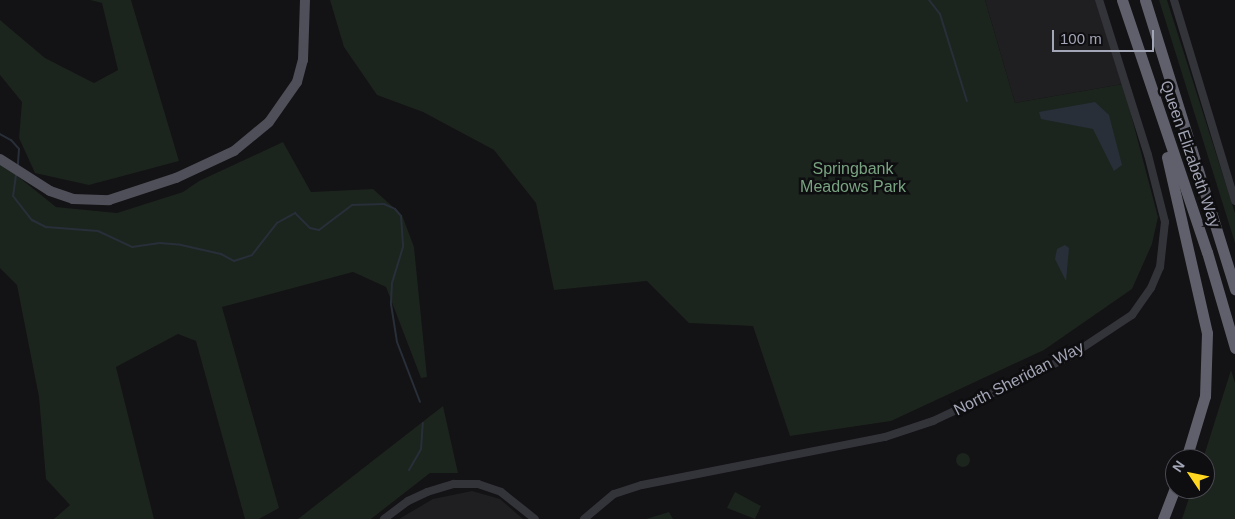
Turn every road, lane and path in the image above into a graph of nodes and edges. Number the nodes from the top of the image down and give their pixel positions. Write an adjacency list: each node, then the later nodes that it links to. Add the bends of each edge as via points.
1 (305, 0): 7 (main road, via 303,60 294,88 269,122 248,141 176,178 109,200 73,199 50,192)
2 (1099, 0): 17 (street, North Sheridan Way, via 1166,222 1160,267 1151,288 1132,315 1067,358 933,422 891,436 642,485 614,494)
3 (1122, 0): 6 (highway, Queen Elizabeth Way)
4 (1145, 0): 9 (highway, Queen Elizabeth Way)
5 (1174, 0): 8 (street)
6 (1155, 104): 12 (highway, Queen Elizabeth Way, via 1204,243); 13 (highway, via 1207,333 1205,396)
7 (0, 159)
8 (1235, 201)
9 (1215, 223): 10 (highway, via 1225,236); 11 (highway, Queen Elizabeth Way)
10 (1235, 263)
11 (1235, 289)
12 (1235, 348)
13 (1189, 449)
14 (1170, 499): 18 (highway)
15 (384, 519): 16 (street, via 408,500 454,484 470,484 501,492)
16 (535, 519)
17 (584, 519)
18 (1162, 519)

